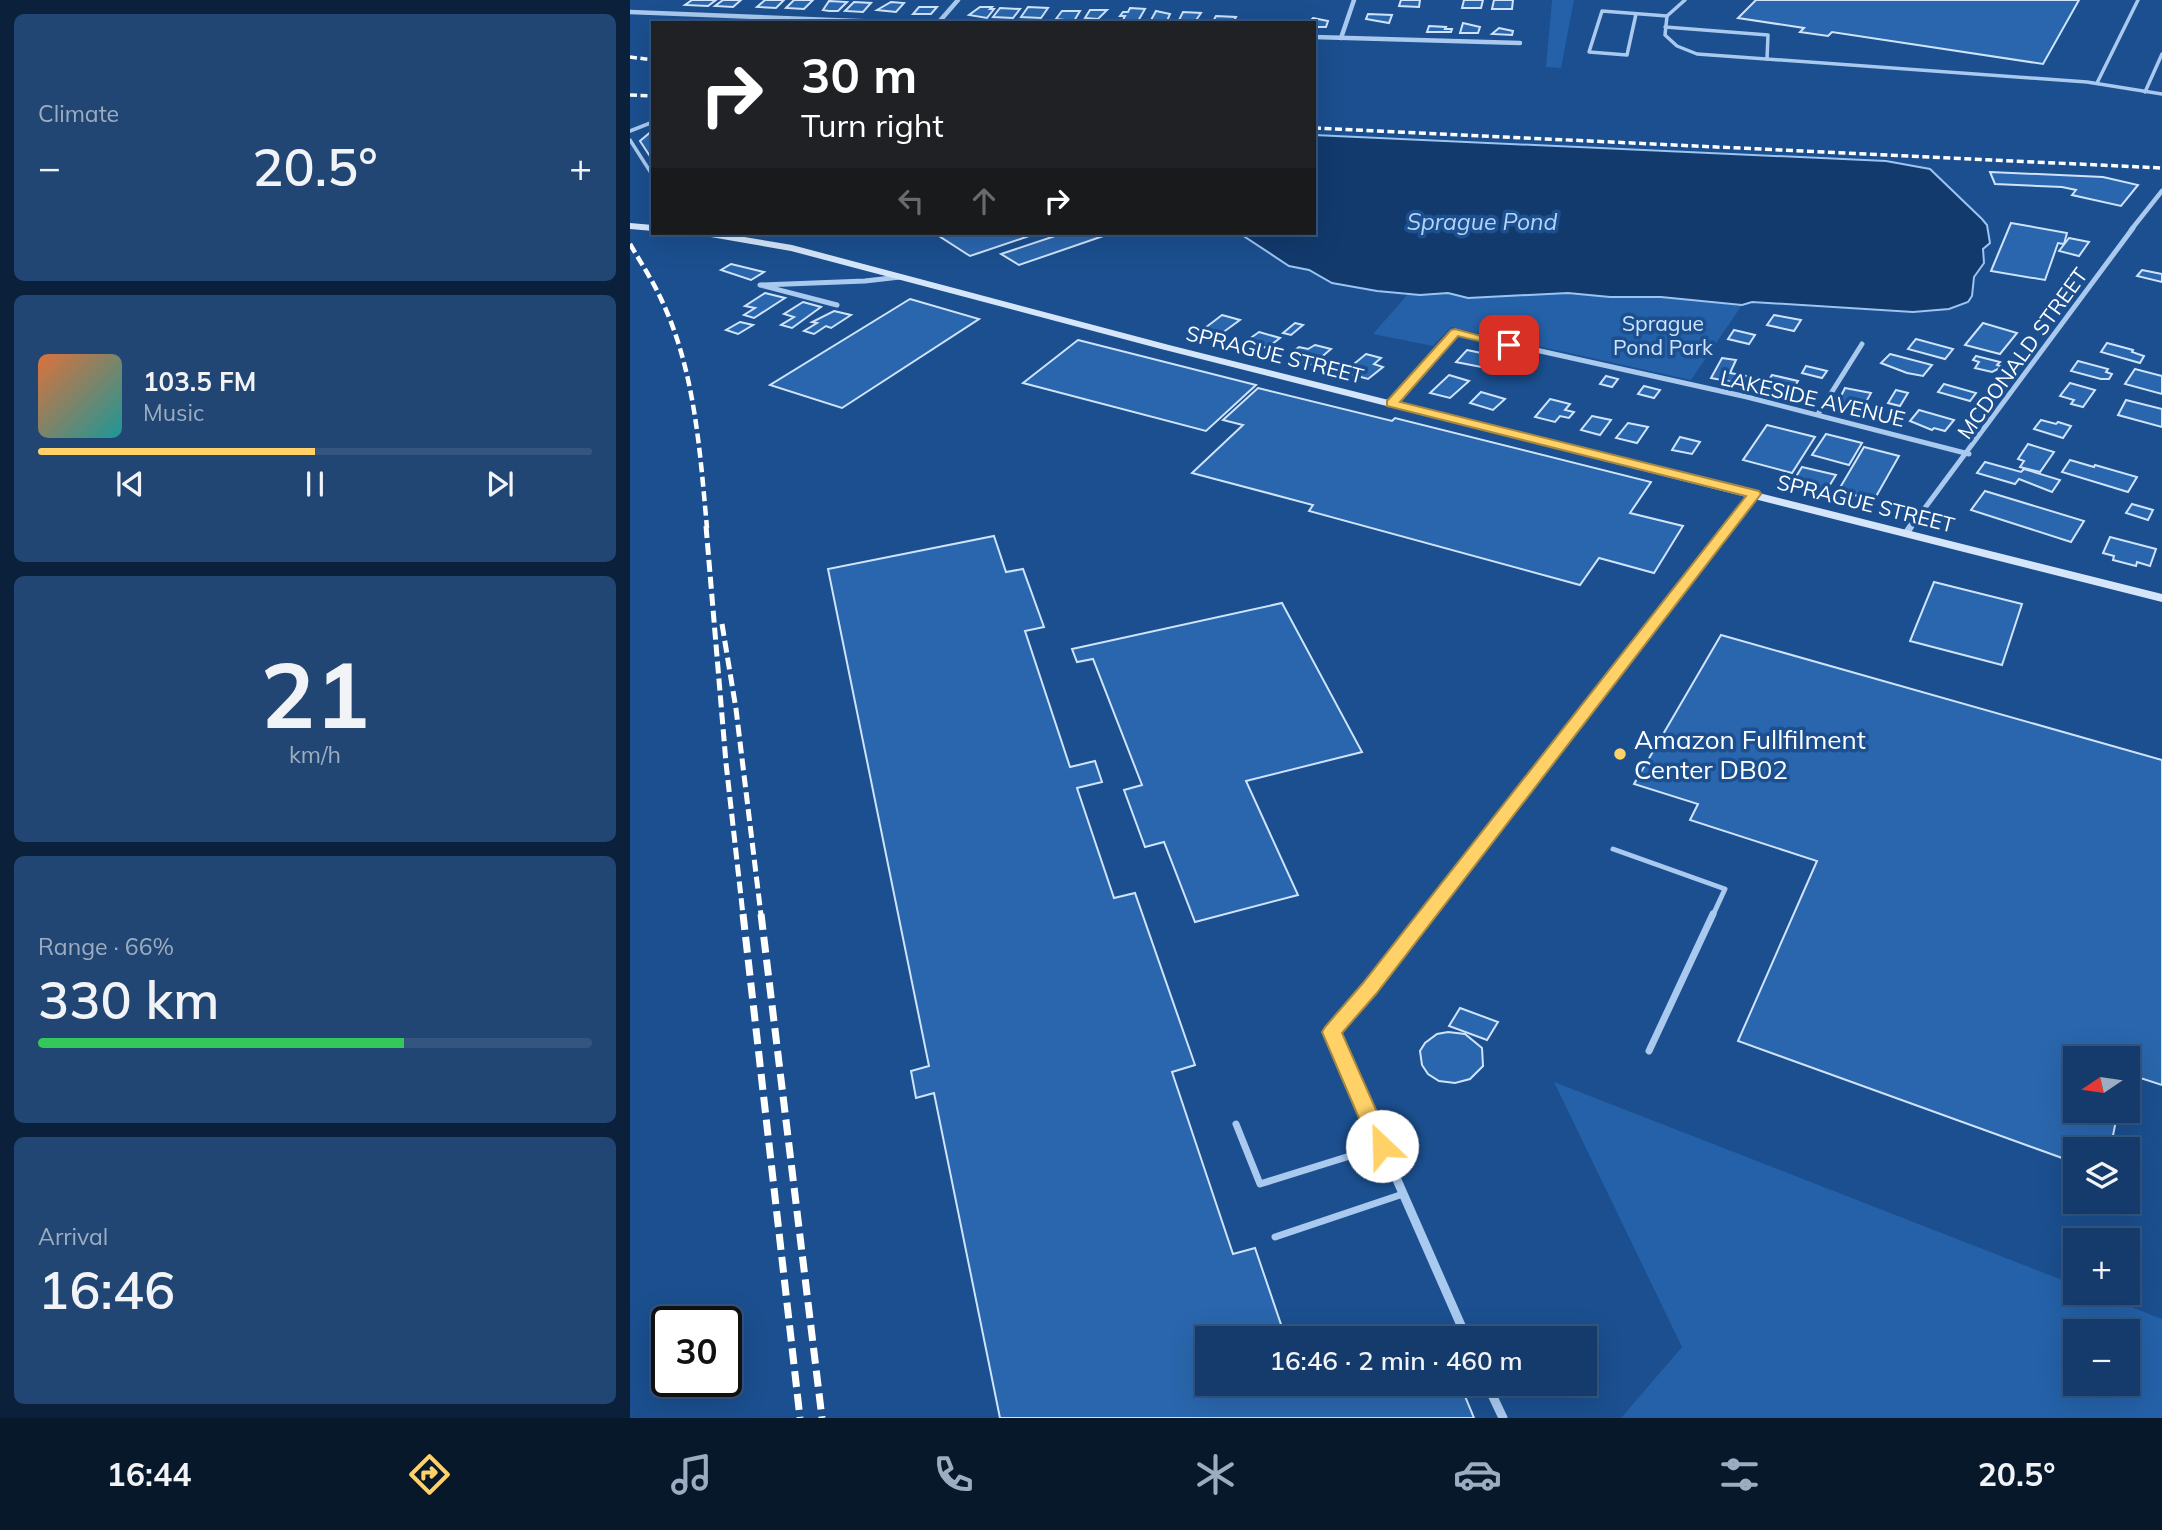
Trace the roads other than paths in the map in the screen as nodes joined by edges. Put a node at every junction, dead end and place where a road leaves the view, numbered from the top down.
1 (958, 0) edge
2 (1354, 0) edge
3 (1685, 0) edge
4 (2138, 0) edge
5 (630, 12) edge
6 (1636, 14) junction
7 (1667, 16) junction
8 (858, 21) edge
9 (940, 21) edge
10 (1665, 27) junction
11 (1316, 37) edge
12 (1341, 38) junction
13 (1520, 43) dead end
14 (2162, 54) edge
15 (1767, 60) junction
16 (2097, 83) junction
17 (2145, 92) junction
18 (2162, 94) edge
19 (651, 123) edge
20 (630, 131) edge
21 (630, 140) edge
22 (651, 173) edge
23 (2162, 191) edge
24 (630, 226) edge
25 (651, 228) edge
26 (718, 235) edge
27 (900, 277) junction
28 (837, 304) dead end
29 (1862, 344) dead end
30 (1391, 403) junction
31 (1818, 414) junction
32 (1969, 454) junction
33 (1754, 494) junction
34 (1907, 532) junction
35 (2162, 598) edge
36 (1613, 849) dead end
37 (1649, 1051) dead end
38 (1236, 1124) dead end
39 (1382, 1146) junction
40 (1403, 1194) junction
41 (1275, 1237) dead end
42 (1460, 1326) edge
43 (1493, 1396) edge
44 (1503, 1418) edge

1 - 9 street
2 - 12 street
3 - 7 lane
4 - 16 lane
5 - 8 street
6 - 6 lane
6 - 7 lane
7 - 10 lane
10 - 15 lane
10 - 15 lane
11 - 12 street
12 - 13 street
14 - 17 lane
15 - 16 lane
16 - 17 lane
17 - 18 lane
19 - 20 lane
21 - 22 lane
23 - 32 street, MCDONALD STREET
24 - 25 main road
26 - 27 main road, SPRAGUE STREET
27 - 28 street
27 - 30 main road, SPRAGUE STREET
29 - 31 street
30 - 31 street, LAKESIDE AVENUE
30 - 33 main road, SPRAGUE STREET
31 - 32 street, LAKESIDE AVENUE
32 - 34 street, MCDONALD STREET
33 - 34 main road, SPRAGUE STREET
33 - 39 street
34 - 35 main road, SPRAGUE STREET
36 - 37 lane
38 - 39 lane
39 - 40 street
40 - 41 lane
40 - 42 street
43 - 44 street

